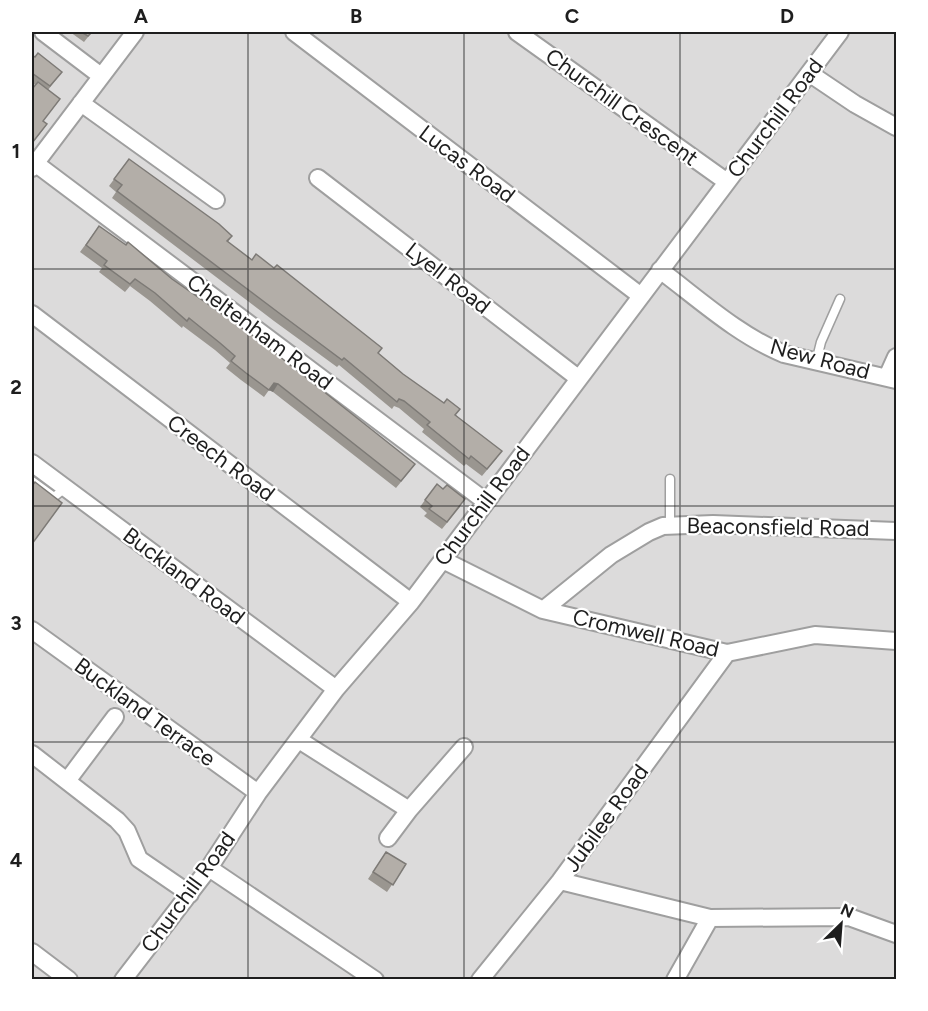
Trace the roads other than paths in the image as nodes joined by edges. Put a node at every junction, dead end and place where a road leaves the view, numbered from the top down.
1 (43, 32) edge
2 (135, 32) edge
3 (294, 32) edge
4 (517, 32) edge
5 (840, 32) edge
6 (809, 73) junction
7 (101, 76) junction
8 (81, 103) junction
9 (897, 127) edge
10 (33, 166) edge
11 (318, 178) dead end
12 (727, 182) junction
13 (216, 200) dead end
14 (660, 270) junction
15 (641, 296) junction
16 (840, 299) dead end
17 (32, 314) edge
18 (897, 357) edge
19 (816, 362) junction
20 (578, 378) junction
21 (892, 378) edge
22 (32, 463) edge
23 (670, 478) dead end
24 (32, 481) edge
25 (65, 488) junction
26 (485, 501) junction
27 (670, 525) junction
28 (897, 531) edge
29 (443, 560) junction
30 (411, 602) junction
31 (543, 610) junction
32 (32, 630) edge
33 (897, 641) edge
34 (727, 653) junction
35 (336, 689) junction
36 (115, 717) dead end
37 (299, 740) junction
38 (464, 747) dead end
39 (32, 754) edge
40 (67, 781) junction
41 (258, 793) junction
42 (409, 810) junction
43 (388, 838) dead end
44 (209, 868) junction
45 (560, 881) junction
46 (190, 894) junction
47 (710, 918) junction
48 (897, 934) edge
49 (32, 952) edge
50 (69, 980) edge
51 (123, 980) edge
52 (375, 980) edge
53 (480, 980) edge
54 (675, 980) edge

1 - 7 street
2 - 7 street
3 - 15 street, Lucas Road
4 - 12 street, Churchill Crescent
5 - 6 street, Churchill Road
6 - 9 street
6 - 12 street, Churchill Road
7 - 8 street
8 - 10 street
8 - 13 street
10 - 26 street, Cheltenham Road
11 - 20 street, Lyell Road
12 - 14 street, Churchill Road
14 - 15 street, Churchill Road
14 - 19 street, New Road
15 - 20 street, Churchill Road
16 - 19 lane
17 - 30 street, Creech Road
18 - 21 street
19 - 21 street, New Road
20 - 26 street, Churchill Road
22 - 25 street, Buckland Road
23 - 27 lane
24 - 25 lane
25 - 35 street, Buckland Road
26 - 29 street, Churchill Road
27 - 28 street, Beaconsfield Road
27 - 31 street, Beaconsfield Road
29 - 30 street, Churchill Road
29 - 31 street, Cromwell Road
30 - 35 street, Churchill Road
31 - 34 street, Cromwell Road
32 - 41 street, Buckland Terrace
33 - 34 street, Cromwell Road
34 - 45 street, Jubilee Road
35 - 37 street, Churchill Road
36 - 40 street
37 - 41 street, Churchill Road
37 - 42 street
38 - 42 street
39 - 40 street
40 - 46 street
41 - 44 street, Churchill Road
42 - 43 street
44 - 46 street, Churchill Road
44 - 52 street
45 - 47 street
45 - 53 street, Jubilee Road
46 - 51 street, Churchill Road
47 - 48 street
47 - 54 street
49 - 50 street

